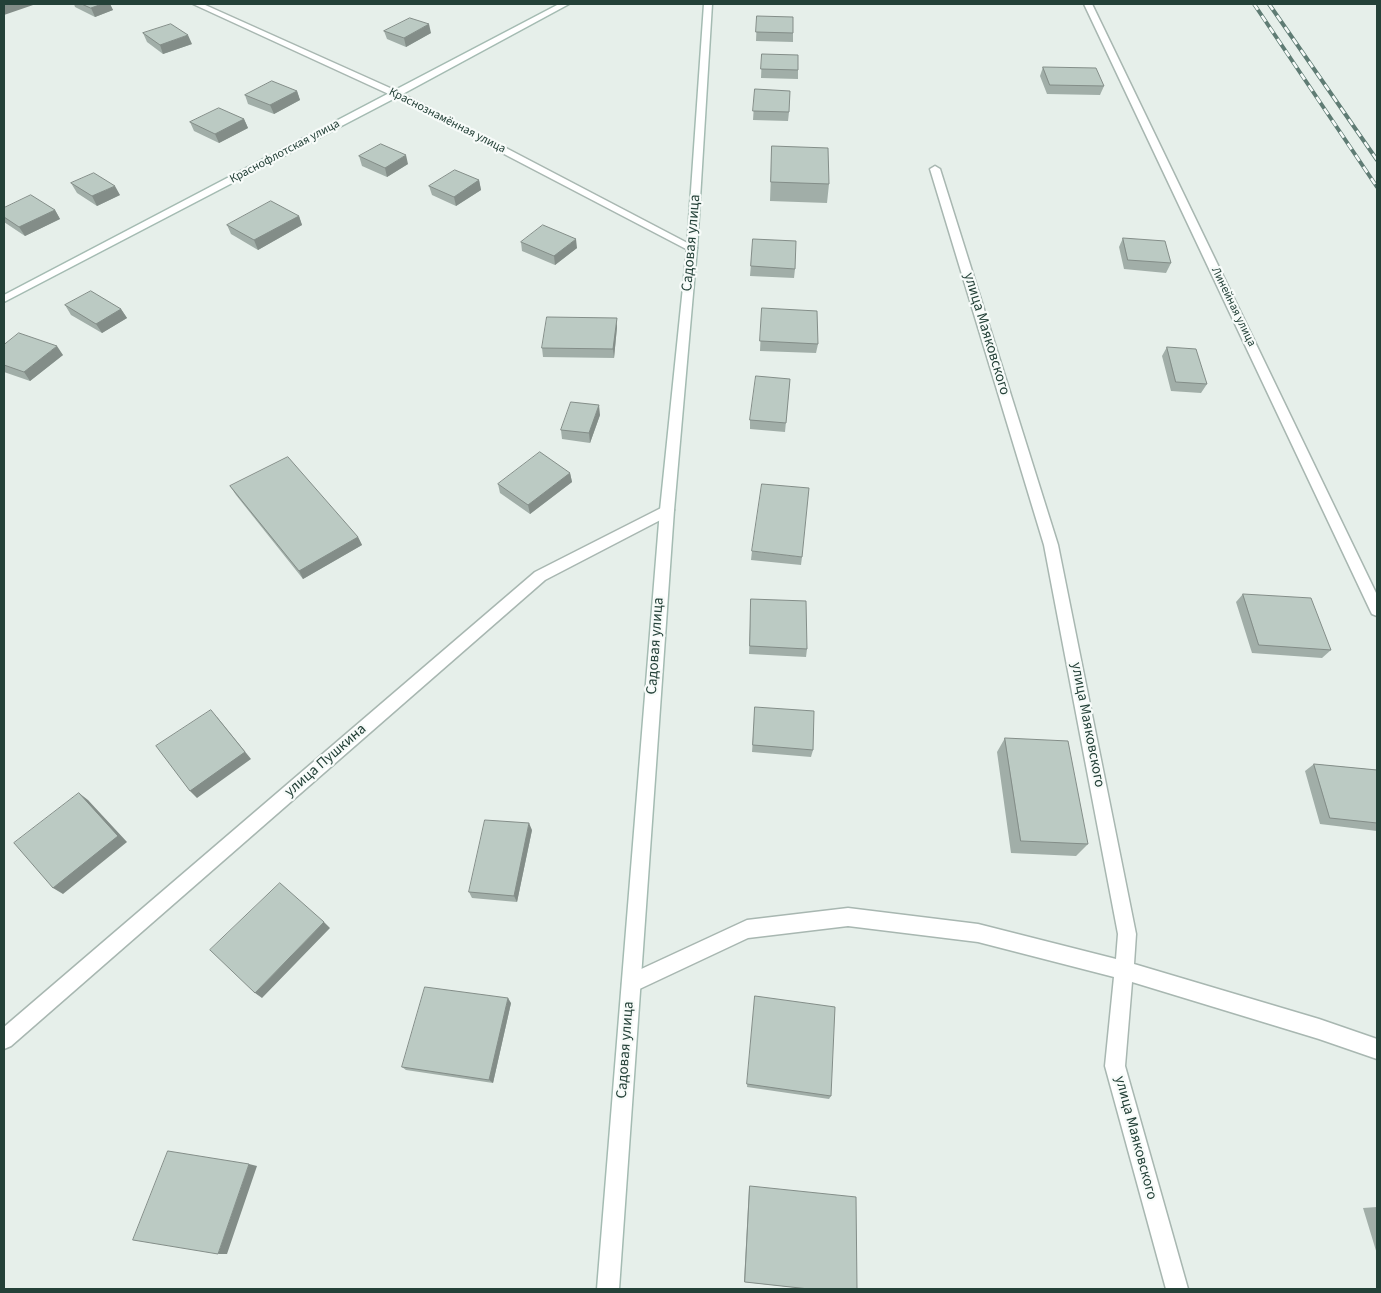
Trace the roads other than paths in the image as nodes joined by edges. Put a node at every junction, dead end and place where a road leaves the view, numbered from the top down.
1 (197, 4) edge
2 (565, 4) edge
3 (708, 4) edge
4 (1088, 4) edge
5 (396, 94) junction
6 (935, 170) dead end
7 (692, 248) junction
8 (4, 299) edge
9 (667, 510) junction
10 (1377, 610) edge
11 (1124, 970) junction
12 (631, 984) junction
13 (4, 1039) edge
14 (1377, 1049) edge
15 (608, 1289) edge
16 (1177, 1289) edge

1 - 5 street, Краснознамённая улица
2 - 5 street, Краснофлотская улица
3 - 7 street, Садовая улица
4 - 10 street, Линейная улица
5 - 7 street, Краснознамённая улица
5 - 8 street, Краснофлотская улица
6 - 11 street, улица Маяковского
7 - 9 street, Садовая улица
9 - 12 street, Садовая улица
9 - 13 street, улица Пушкина
11 - 12 street
11 - 14 street
11 - 16 street, улица Маяковского
12 - 15 street, Садовая улица

